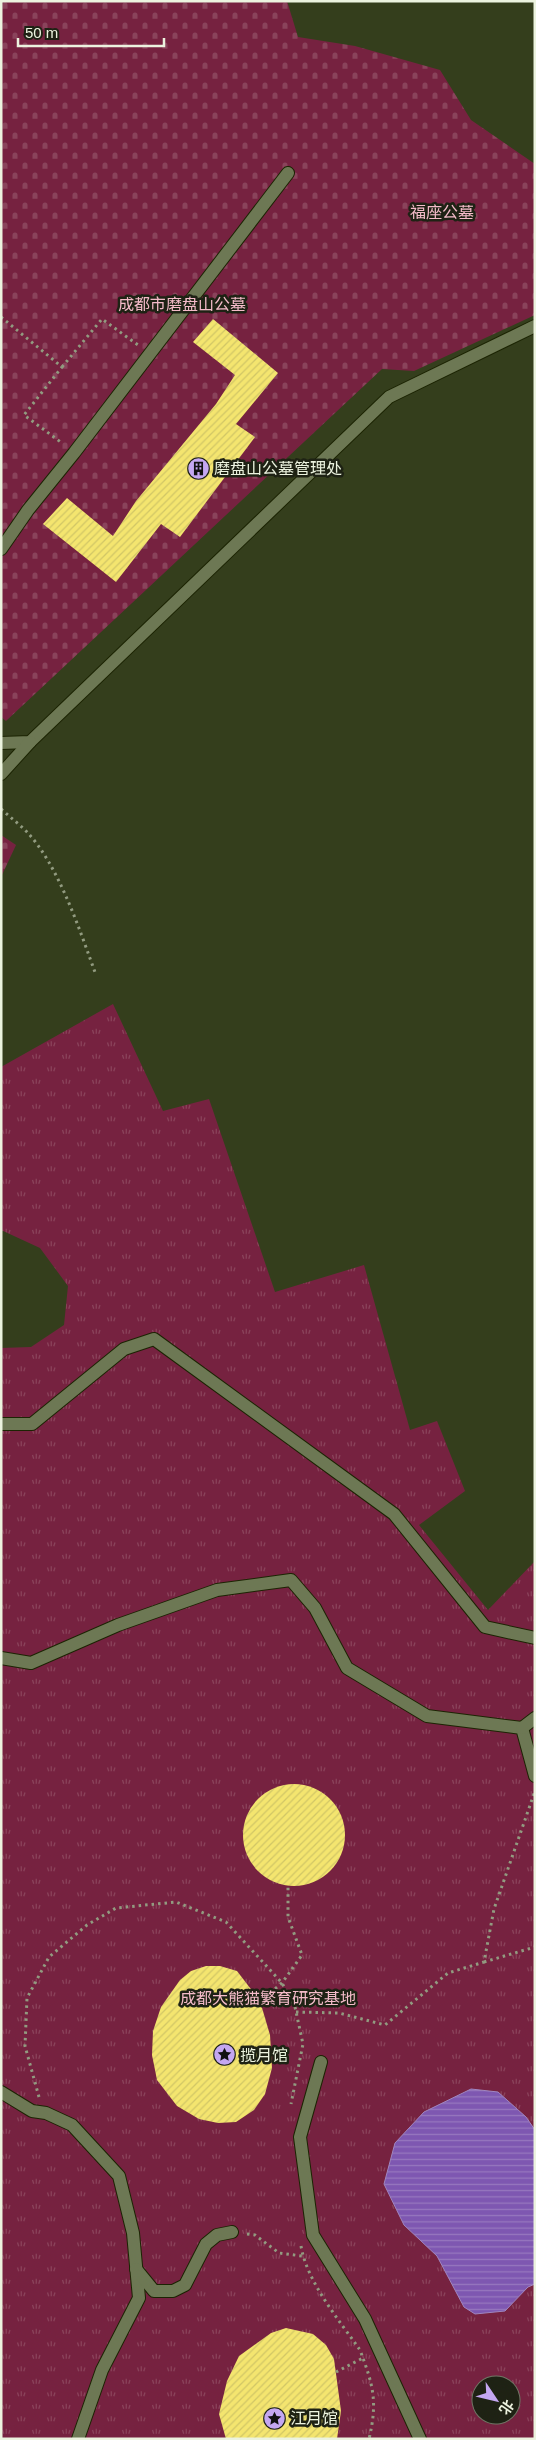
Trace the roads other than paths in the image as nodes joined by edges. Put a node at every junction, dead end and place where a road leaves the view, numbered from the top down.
1 (288, 173) dead end
2 (535, 326) edge
3 (1, 549) edge
4 (30, 742) junction
5 (1, 743) edge
6 (1, 774) edge
7 (1, 1424) edge
8 (535, 1638) edge
9 (1, 1658) edge
10 (535, 1718) edge
11 (522, 1728) junction
12 (535, 1776) edge
13 (321, 2062) dead end
14 (1, 2092) edge
15 (232, 2232) road end
16 (136, 2269) junction
17 (78, 2439) edge
18 (420, 2439) edge

1 - 3 street
2 - 4 street
4 - 5 street
4 - 6 street
7 - 8 street
9 - 11 street
10 - 11 street
11 - 12 street
13 - 18 street
14 - 16 street
15 - 16 street
16 - 17 street

